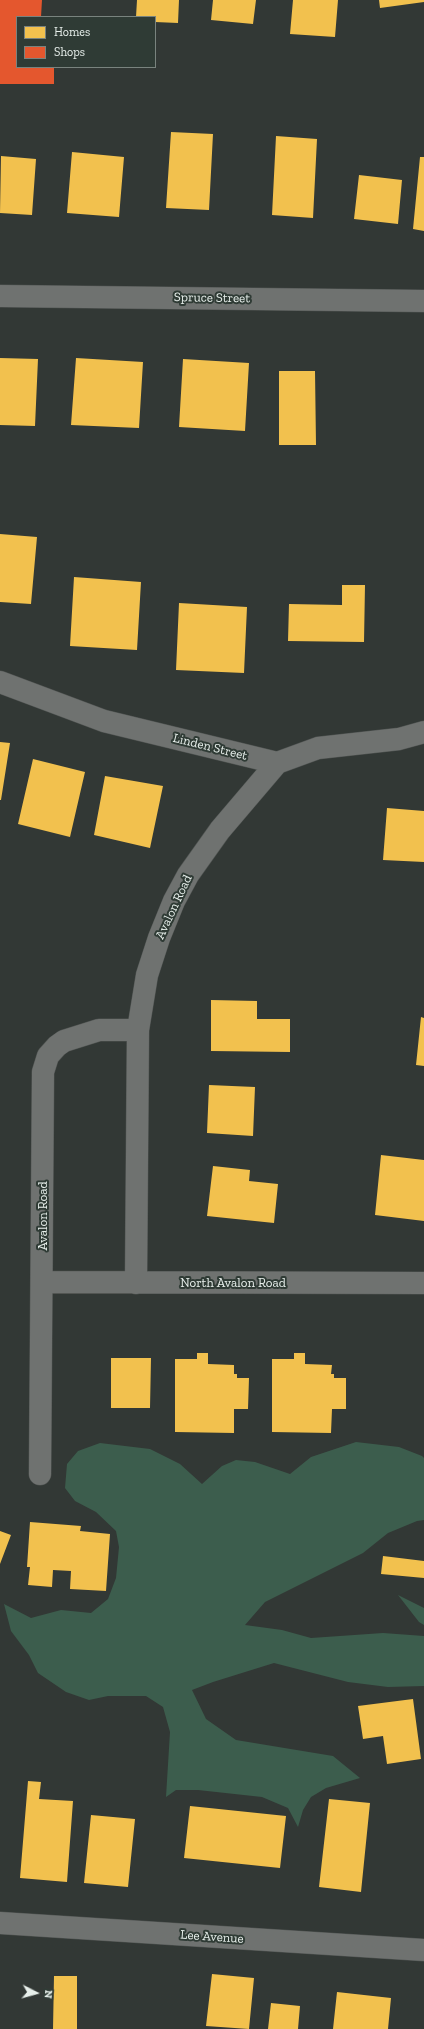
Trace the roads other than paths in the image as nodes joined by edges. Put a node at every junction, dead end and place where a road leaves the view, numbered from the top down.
1 (0, 296) edge
2 (424, 301) edge
3 (0, 682) edge
4 (424, 732) edge
5 (277, 764) junction
6 (138, 1030) junction
7 (42, 1282) junction
8 (136, 1283) junction
9 (424, 1283) edge
10 (40, 1474) dead end
11 (0, 1923) edge
12 (424, 1950) edge

1 - 2 street, Spruce Street
3 - 5 street, Linden Street
4 - 5 street
5 - 6 street, Avalon Road
6 - 7 street, Avalon Road
6 - 8 street, Avalon Road
7 - 8 street, North Avalon Road
7 - 10 street, Avalon Road
8 - 9 street, North Avalon Road
11 - 12 street, Lee Avenue

